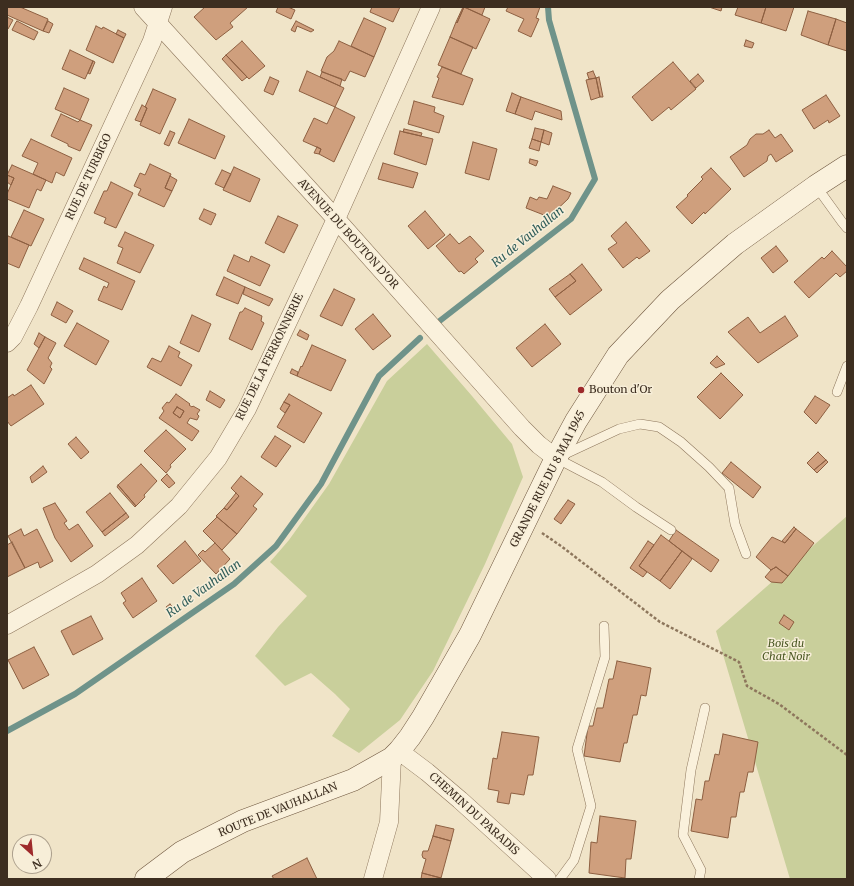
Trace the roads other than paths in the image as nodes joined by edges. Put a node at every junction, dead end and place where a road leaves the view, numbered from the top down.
1 (143, 7) edge
2 (431, 7) edge
3 (160, 15) edge
4 (847, 166) edge
5 (816, 186) junction
6 (336, 219) junction
7 (847, 228) edge
8 (7, 343) edge
9 (847, 366) edge
10 (837, 392) dead end
11 (556, 458) junction
12 (671, 530) dead end
13 (746, 554) dead end
14 (7, 624) edge
15 (604, 626) dead end
16 (705, 708) dead end
17 (395, 755) junction
18 (146, 879) edge
19 (373, 879) edge
20 (547, 879) edge
21 (560, 879) edge
22 (699, 879) edge

1 - 3 street, AVENUE DU BOUTON D'OR
2 - 6 street, RUE DE LA FERRONNERIE
3 - 6 street, AVENUE DU BOUTON D'OR
3 - 8 street, RUE DE TURBIGO
4 - 5 main road, GRANDE RUE DU 8 MAI 1945
5 - 7 lane
5 - 11 main road, GRANDE RUE DU 8 MAI 1945
6 - 11 street, AVENUE DU BOUTON D'OR
6 - 14 street, RUE DE LA FERRONNERIE
9 - 10 lane
11 - 12 lane
11 - 13 lane
11 - 17 main road, GRANDE RUE DU 8 MAI 1945
15 - 21 lane
16 - 22 lane
17 - 18 main road, ROUTE DE VAUHALLAN
17 - 19 street
17 - 20 street, CHEMIN DU PARADIS

